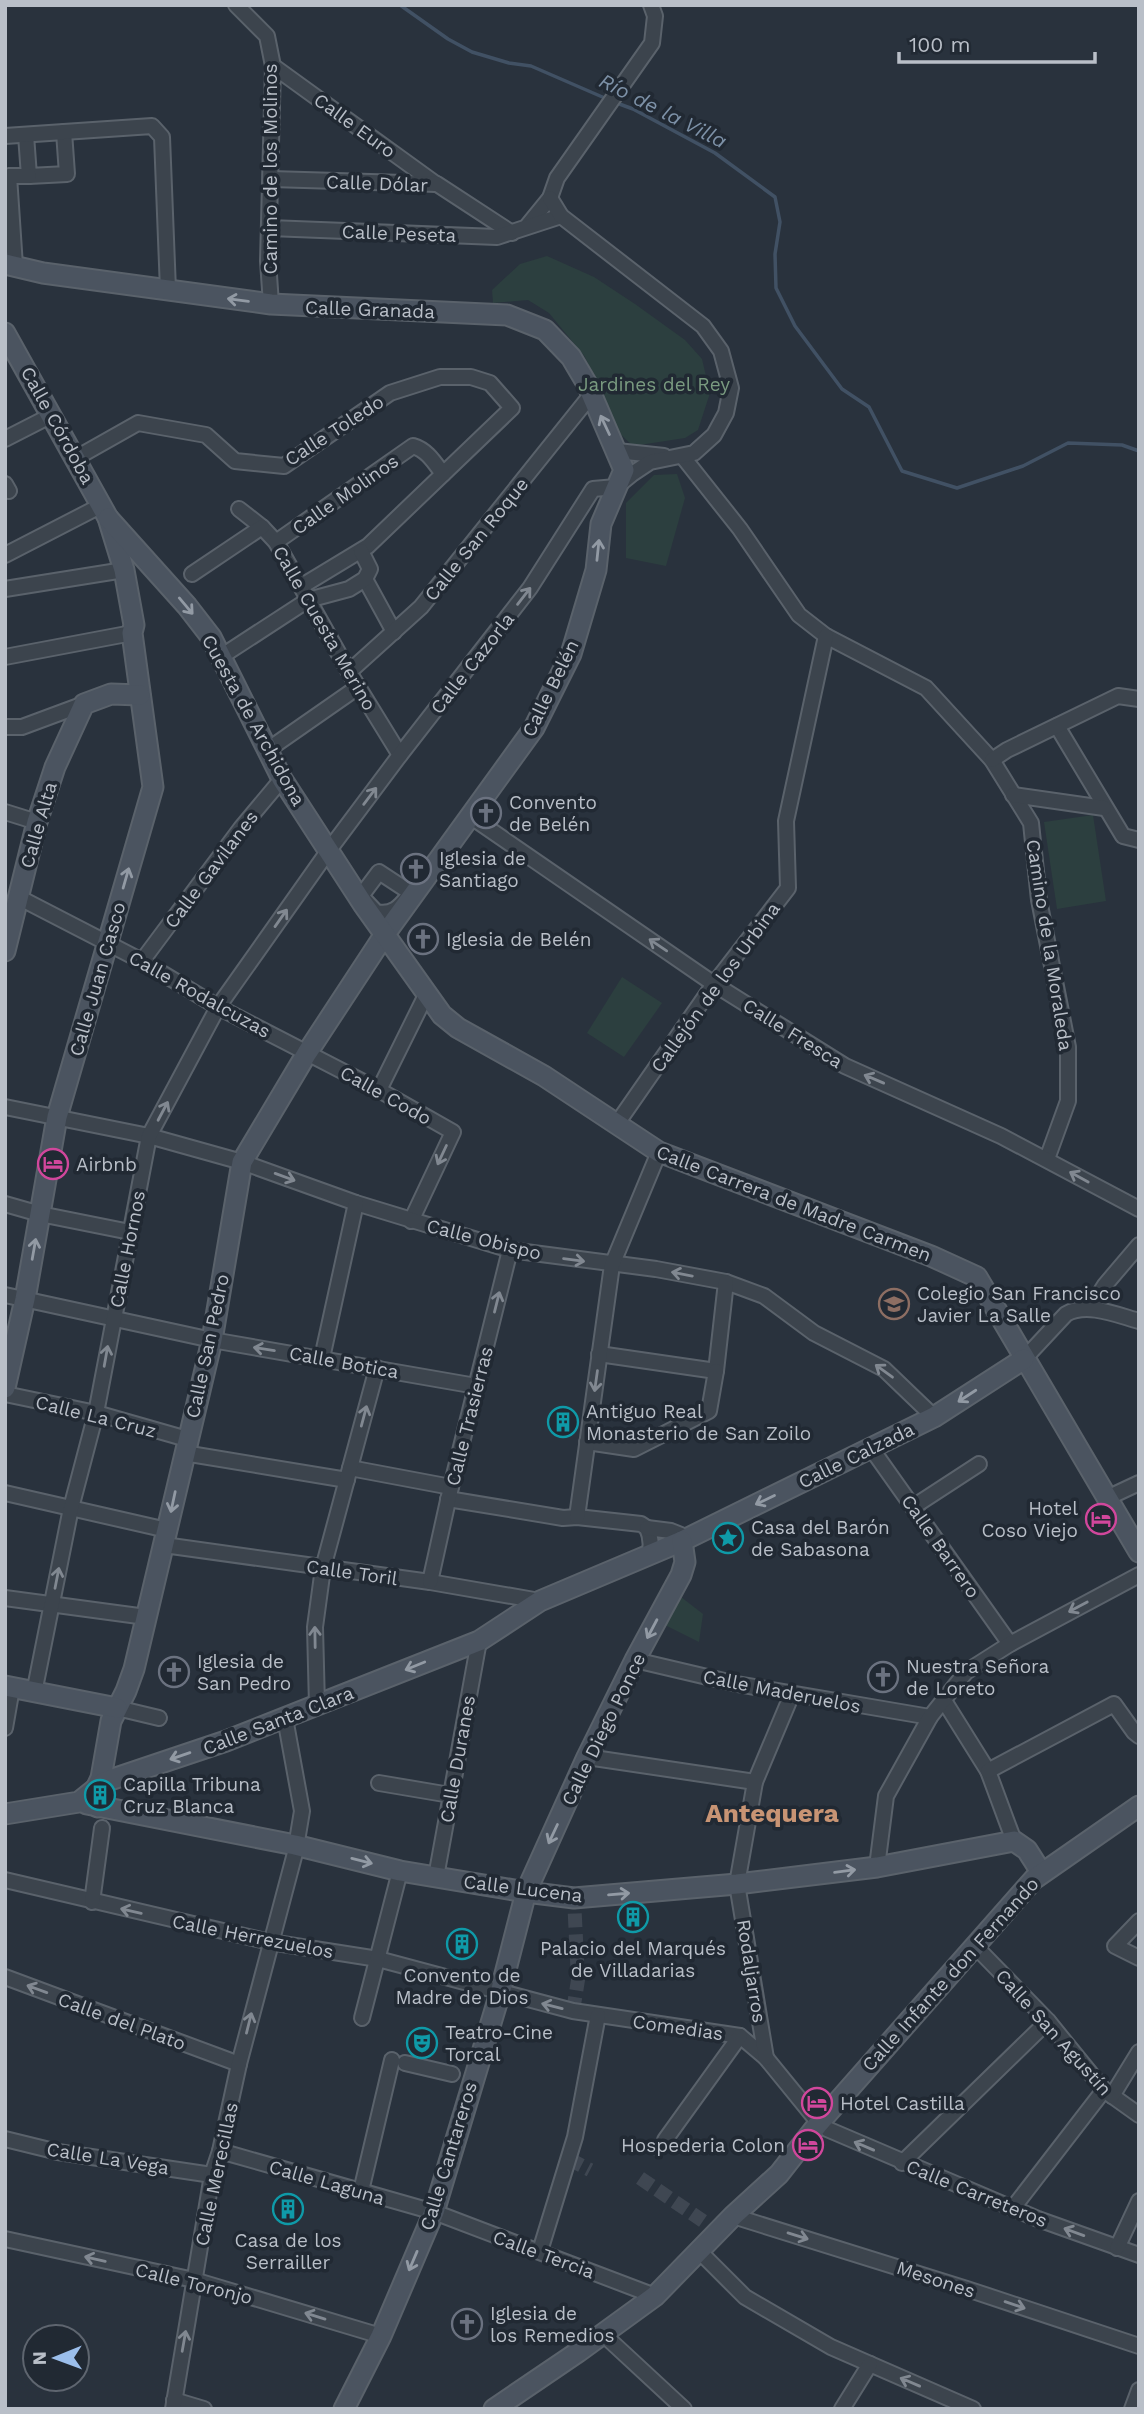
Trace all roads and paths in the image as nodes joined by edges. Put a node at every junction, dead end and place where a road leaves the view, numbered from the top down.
1 (236, 5) edge
2 (650, 5) edge
3 (273, 66) junction
4 (64, 132) junction
5 (26, 135) junction
6 (5, 136) edge
7 (29, 176) junction
8 (271, 179) junction
9 (437, 184) junction
10 (550, 198) junction
11 (486, 215) junction
12 (561, 216) junction
13 (527, 226) junction
14 (270, 228) junction
15 (512, 233) junction
16 (475, 236) junction
17 (8, 266) edge
18 (167, 290) junction
19 (271, 304) junction
20 (7, 338) edge
21 (592, 395) junction
22 (52, 415) junction
23 (5, 439) edge
24 (617, 452) junction
25 (683, 457) junction
26 (76, 458) junction
27 (443, 474) junction
28 (616, 487) junction
29 (239, 509) dead end
30 (105, 512) junction
31 (262, 527) junction
32 (276, 542) junction
33 (361, 551) junction
34 (5, 555) edge
35 (153, 568) junction
36 (124, 570) junction
37 (192, 574) dead end
38 (365, 579) junction
39 (302, 586) junction
40 (5, 589) edge
41 (308, 600) junction
42 (394, 632) junction
43 (132, 633) junction
44 (826, 636) junction
45 (222, 656) junction
46 (5, 657) edge
47 (349, 672) junction
48 (358, 687) junction
49 (140, 695) junction
50 (1139, 699) edge
51 (84, 704) junction
52 (1057, 726) junction
53 (5, 727) edge
54 (268, 749) junction
55 (400, 755) junction
56 (992, 760) junction
57 (282, 779) junction
58 (1013, 795) junction
59 (1104, 808) junction
60 (5, 812) edge
61 (470, 816) junction
62 (37, 822) junction
63 (1138, 840) edge
64 (329, 850) junction
65 (18, 897) junction
66 (385, 934) junction
67 (107, 943) junction
68 (5, 951) edge
69 (142, 961) junction
70 (714, 984) junction
71 (426, 995) junction
72 (218, 1007) junction
73 (307, 1053) junction
74 (379, 1090) junction
75 (5, 1107) edge
76 (57, 1117) junction
77 (616, 1125) junction
78 (149, 1136) junction
79 (659, 1152) junction
80 (1047, 1159) junction
81 (242, 1162) junction
82 (356, 1203) junction
83 (5, 1204) edge
84 (1139, 1209) edge
85 (40, 1214) junction
86 (411, 1221) junction
87 (130, 1232) junction
88 (1139, 1245) edge
89 (510, 1250) junction
90 (612, 1265) junction
91 (726, 1282) junction
92 (5, 1295) edge
93 (25, 1299) junction
94 (1090, 1309) junction
95 (113, 1320) junction
96 (1139, 1321) edge
97 (212, 1340) junction
98 (600, 1354) junction
99 (322, 1359) junction
100 (1024, 1359) junction
101 (377, 1368) junction
102 (716, 1371) junction
103 (476, 1386) junction
104 (5, 1388) edge
105 (5, 1394) edge
106 (96, 1413) junction
107 (934, 1417) junction
108 (587, 1443) junction
109 (186, 1446) junction
110 (872, 1448) junction
111 (979, 1464) dead end
112 (348, 1474) junction
113 (1139, 1483) edge
114 (5, 1493) edge
115 (450, 1493) junction
116 (1107, 1498) junction
117 (913, 1507) junction
118 (71, 1508) junction
119 (577, 1517) junction
120 (647, 1528) junction
121 (708, 1528) junction
122 (166, 1537) junction
123 (682, 1541) junction
124 (1139, 1552) edge
125 (649, 1555) junction
126 (323, 1568) junction
127 (683, 1569) junction
128 (1139, 1575) edge
129 (430, 1582) junction
130 (5, 1598) edge
131 (540, 1601) junction
132 (52, 1606) junction
133 (146, 1617) junction
134 (479, 1641) junction
135 (1010, 1644) junction
136 (635, 1660) junction
137 (9, 1687) edge
138 (34, 1693) junction
139 (792, 1694) junction
140 (943, 1699) junction
141 (317, 1706) junction
142 (117, 1708) junction
143 (930, 1717) junction
144 (159, 1718) dead end
145 (285, 1718) junction
146 (5, 1728) edge
147 (1139, 1736) edge
148 (587, 1757) junction
149 (988, 1771) junction
150 (755, 1782) junction
151 (379, 1783) dead end
152 (450, 1795) junction
153 (91, 1799) junction
154 (1135, 1813) edge
155 (5, 1814) edge
156 (102, 1828) dead end
157 (1014, 1841) junction
158 (295, 1845) junction
159 (877, 1867) junction
160 (400, 1871) junction
161 (1041, 1872) junction
162 (436, 1877) junction
163 (5, 1880) edge
164 (737, 1884) junction
165 (526, 1892) junction
166 (92, 1902) junction
167 (1139, 1921) edge
168 (270, 1942) junction
169 (974, 1944) junction
170 (1139, 1958) edge
171 (378, 1959) junction
172 (5, 1977) edge
173 (500, 1993) junction
174 (598, 2015) junction
175 (362, 2018) dead end
176 (1048, 2021) junction
177 (740, 2036) junction
178 (1139, 2052) edge
179 (766, 2058) junction
180 (239, 2064) junction
181 (452, 2074) dead end
182 (1108, 2093) junction
183 (1139, 2115) edge
184 (819, 2123) junction
185 (5, 2138) edge
186 (665, 2140) tunnel mouth
187 (220, 2151) junction
188 (902, 2163) junction
189 (212, 2175) junction
190 (361, 2191) junction
191 (1139, 2201) edge
192 (1013, 2208) junction
193 (434, 2212) junction
194 (733, 2216) junction
195 (5, 2239) edge
196 (1117, 2248) junction
197 (540, 2251) junction
198 (699, 2251) junction
199 (1139, 2255) edge
200 (194, 2280) junction
201 (655, 2296) junction
202 (603, 2334) junction
203 (381, 2336) junction
204 (1139, 2346) edge
205 (870, 2364) junction
206 (1139, 2390) edge
207 (174, 2404) edge
208 (204, 2409) edge
209 (344, 2409) edge
210 (494, 2409) edge
211 (684, 2409) edge
212 (842, 2409) edge
213 (973, 2409) edge
214 (1132, 2409) edge

1 - 3 street, Camino de los Molinos
2 - 10 street
3 - 8 street, Camino de los Molinos
3 - 9 street, Calle Euro
4 - 5 street
4 - 7 street
4 - 18 street
5 - 6 street
5 - 7 street
7 - 17 street
8 - 9 street, Calle Dólar
8 - 14 street, Camino de los Molinos
9 - 11 street, Calle Dólar
10 - 12 street
10 - 13 street, Calle Peseta
11 - 15 street, Calle Dólar
11 - 16 street
12 - 13 street, Calle Peseta
12 - 25 street
13 - 15 street, Calle Peseta
14 - 16 street, Calle Peseta
14 - 19 street, Camino de los Molinos
15 - 16 street, Calle Peseta
17 - 18 street, Calle Granada
19 -> 18 street, Calle Granada
19 - 21 street, Calle Granada
20 - 22 street, Calle Córdoba
24 -> 21 street, Calle Granada
21 - 42 street, Calle San Roque
22 - 23 street
22 - 26 street, Calle Córdoba
24 - 25 street
24 - 28 street, Calle Granada
25 - 28 street
25 - 44 street, Camino de la Moraleda
26 - 27 street, Calle Toledo
26 - 30 street, Calle Córdoba
27 - 32 street, Calle Molinos
27 - 33 street
55 -> 28 street, Calle Cazorla
61 -> 28 street, Calle Belén
29 - 31 street, Calle Cuesta Merino
30 - 34 street
30 - 35 street, Cuesta de Archidona
30 - 36 street, Calle Juan Casco
31 - 32 street, Calle Cuesta Merino
31 - 37 street, Calle Molinos
32 - 39 street, Calle Cuesta Merino
33 - 38 street
33 - 39 street
35 - 36 street
35 -> 45 street, Cuesta de Archidona
36 - 40 street
36 - 43 street, Calle Juan Casco
38 - 41 street
38 - 42 street
39 - 41 street, Calle Cuesta Merino
41 - 45 street
41 - 47 street, Calle Cuesta Merino
42 - 47 street, Calle San Roque
43 - 46 street
43 - 49 street, Calle Juan Casco
44 - 56 street, Camino de la Moraleda
44 - 70 street, Callejón de los Urbina
45 - 54 street, Cuesta de Archidona
47 - 48 street, Calle Cuesta Merino
48 - 54 street
48 - 55 street, Calle Cuesta Merino
49 - 51 street
67 -> 49 street, Calle Juan Casco
50 - 52 street
51 - 53 street
51 - 62 street, Calle Alta
52 - 56 street
52 - 59 street
54 - 57 street, Cuesta de Archidona
64 -> 55 street, Calle Cazorla
56 - 58 street, Camino de la Moraleda
57 - 64 street, Cuesta de Archidona
57 - 69 street, Calle Gavilanes
58 - 59 street
58 - 80 street, Camino de la Moraleda
59 - 63 street
60 - 62 street
61 - 66 street, Calle Belén
70 -> 61 street, Calle Fresca
62 - 65 street, Calle Alta
64 - 66 street, Cuesta de Archidona
72 -> 64 street, Calle Hornos
65 - 67 street, Calle Rodalcuzas
65 - 68 street, Calle Alta
66 - 71 street, Calle Carrera de Madre Carmen
66 - 73 street, Calle San Pedro
67 - 69 street, Calle Rodalcuzas
67 - 76 street, Calle Juan Casco
69 - 72 street, Calle Rodalcuzas
70 - 77 street, Callejón de los Urbina
80 -> 70 street, Calle Fresca
71 - 74 street
71 - 77 street, Calle Carrera de Madre Carmen
72 - 73 street, Calle Rodalcuzas
78 -> 72 street, Calle Hornos
73 - 74 street, Calle Codo
73 - 81 street, Calle San Pedro
74 -> 86 street, Calle Codo
75 - 76 street, Calle Obispo
76 - 78 street, Calle Obispo
76 - 85 street, Calle Juan Casco
77 - 79 street, Calle Carrera de Madre Carmen
78 - 81 street, Calle Obispo
78 - 87 street, Calle Hornos
79 - 90 street
79 - 100 street, Calle Carrera de Madre Carmen
84 -> 80 street, Calle Fresca
81 -> 82 street, Calle Obispo
81 - 97 street, Calle San Pedro
82 - 86 street, Calle Obispo
82 - 99 street
83 - 85 street
85 - 87 street
93 -> 85 street, Calle Juan Casco
86 - 89 street, Calle Obispo
87 - 95 street, Calle Hornos
88 - 94 street
89 -> 90 street, Calle Obispo
103 -> 89 street, Calle Trasierras
91 -> 90 street, Calle Obispo
90 - 98 street
91 - 102 street
107 -> 91 street, Calle Obispo
92 - 93 street, Calle Botica
93 - 95 street, Calle Botica
93 - 104 street, Calle Juan Casco
94 - 96 street
94 - 100 street
95 - 97 street, Calle Botica
106 -> 95 street, Calle Hornos
99 -> 97 street, Calle Botica
97 - 109 street, Calle San Pedro
98 - 102 street
98 -> 108 street
99 - 101 street, Calle Botica
100 -> 107 street, Calle Calzada
100 - 116 street, Calle Carrera de Madre Carmen
101 - 103 street, Calle Botica
112 -> 101 street
102 - 108 street
103 - 115 street, Calle Trasierras
105 - 106 street, Calle La Cruz
106 - 109 street, Calle La Cruz
106 - 118 street, Calle Hornos
107 - 110 street, Calle Calzada
108 - 119 street
109 - 112 street, Calle La Cruz
109 -> 122 street, Calle San Pedro
110 - 117 street, Calle Barrero
110 -> 121 street, Calle Calzada
111 - 117 street
112 - 115 street, Calle La Cruz
112 - 126 street
113 - 116 street
114 - 118 street, Calle Toril
115 - 119 street, Calle La Cruz
115 - 129 street, Calle Trasierras
116 - 124 street, Calle Carrera de Madre Carmen
117 - 135 street, Calle Barrero
118 - 122 street, Calle Toril
132 -> 118 street, Calle Hornos
119 - 120 street, Calle La Cruz
120 - 123 street, Calle La Cruz
120 - 125 street
121 - 123 street, Calle Calzada
121 - 127 street, Calle Diego Ponce
122 - 126 street, Calle Toril
122 - 133 street, Calle San Pedro
123 - 125 street, Calle Calzada
123 - 127 street, Calle Diego Ponce
125 - 131 street, Calle Calzada
126 - 129 street, Calle Toril
141 -> 126 street
127 -> 136 street, Calle Diego Ponce
128 -> 135 street
129 - 131 street, Calle Toril
130 - 132 street
131 - 134 street, Calle Santa Clara
132 - 133 street
132 - 138 street, Calle Hornos
133 - 142 street, Calle San Pedro
134 -> 141 street, Calle Santa Clara
134 - 152 street, Calle Duranes
135 - 140 street
136 - 139 street, Calle Maderuelos
136 - 148 street, Calle Diego Ponce
137 - 138 street
137 - 146 street
138 - 142 street
139 - 143 street, Calle Maderuelos
139 - 150 street, Rodaljarros
140 - 143 street
140 - 149 street
141 - 145 street, Calle Santa Clara
142 - 144 street
142 - 153 street, Calle San Pedro
143 - 159 street
145 -> 153 street, Calle Santa Clara
145 - 158 street, Calle Merecillas
147 - 149 street
148 - 150 street
148 -> 165 street, Calle Diego Ponce
149 - 157 street
150 - 164 street, Rodaljarros
151 - 152 street
152 - 162 street, Calle Duranes
153 - 155 street
153 - 158 street, Calle Lucena
154 - 161 street, Calle Infante don Fernando
156 - 166 street
157 - 159 street, Calle Lucena
157 - 161 street
158 -> 160 street, Calle Lucena
158 - 168 street, Calle Merecillas
164 -> 159 street, Calle Lucena
160 - 162 street, Calle Lucena
160 - 171 street
161 - 169 street, Calle Infante don Fernando
162 - 165 street, Calle Lucena
163 - 166 street, Calle Herrezuelos
165 -> 164 street, Calle Lucena
164 - 179 street, Rodaljarros
165 - 173 street, Calle Cantareros
168 -> 166 street, Calle Herrezuelos
167 - 170 street
168 - 171 street, Calle Herrezuelos
180 -> 168 street, Calle Merecillas
169 - 176 street, Calle San Agustín
169 - 184 street, Calle Infante don Fernando
171 - 173 street, Calle Herrezuelos
171 - 175 street
180 -> 172 street, Calle del Plato
174 -> 173 street, Comedias
173 - 193 street, Calle Cantareros
174 - 177 street, Comedias
174 - 197 street
176 - 182 street, Calle San Agustín
176 - 188 street
177 - 179 street, Comedias
177 - 186 street
178 - 182 street
179 - 184 street, Comedias
180 - 187 street, Calle Merecillas
181 - 190 street
182 - 183 street, Calle San Agustín
182 - 192 street
188 -> 184 street, Calle Carreteros
184 - 194 street, Calle Infante don Fernando
185 - 189 street, Calle La Vega
187 - 189 street, Calle Merecillas
187 - 190 street, Calle Laguna
188 - 192 street, Calle Carreteros
189 - 200 street, Calle Merecillas
190 - 193 street, Calle Laguna
191 - 196 street
196 -> 192 street, Calle Carreteros
193 - 197 street, Calle Tercia
193 -> 203 street, Calle Cantareros
194 - 198 street, Calle Infante don Fernando
194 -> 204 street, Mesones
200 -> 195 street, Calle Toronjo
196 - 199 street, Calle Carreteros
197 - 201 street, Calle Tercia
198 - 201 street, Calle Infante don Fernando
198 - 205 street
203 -> 200 street, Calle Toronjo
207 -> 200 street, Calle Merecillas
201 - 202 street, Calle Infante don Fernando
202 - 210 street, Calle Infante don Fernando
202 - 211 street
203 - 209 street, Calle Cantareros
205 - 212 street
213 -> 205 street
206 - 214 street
207 - 208 street

